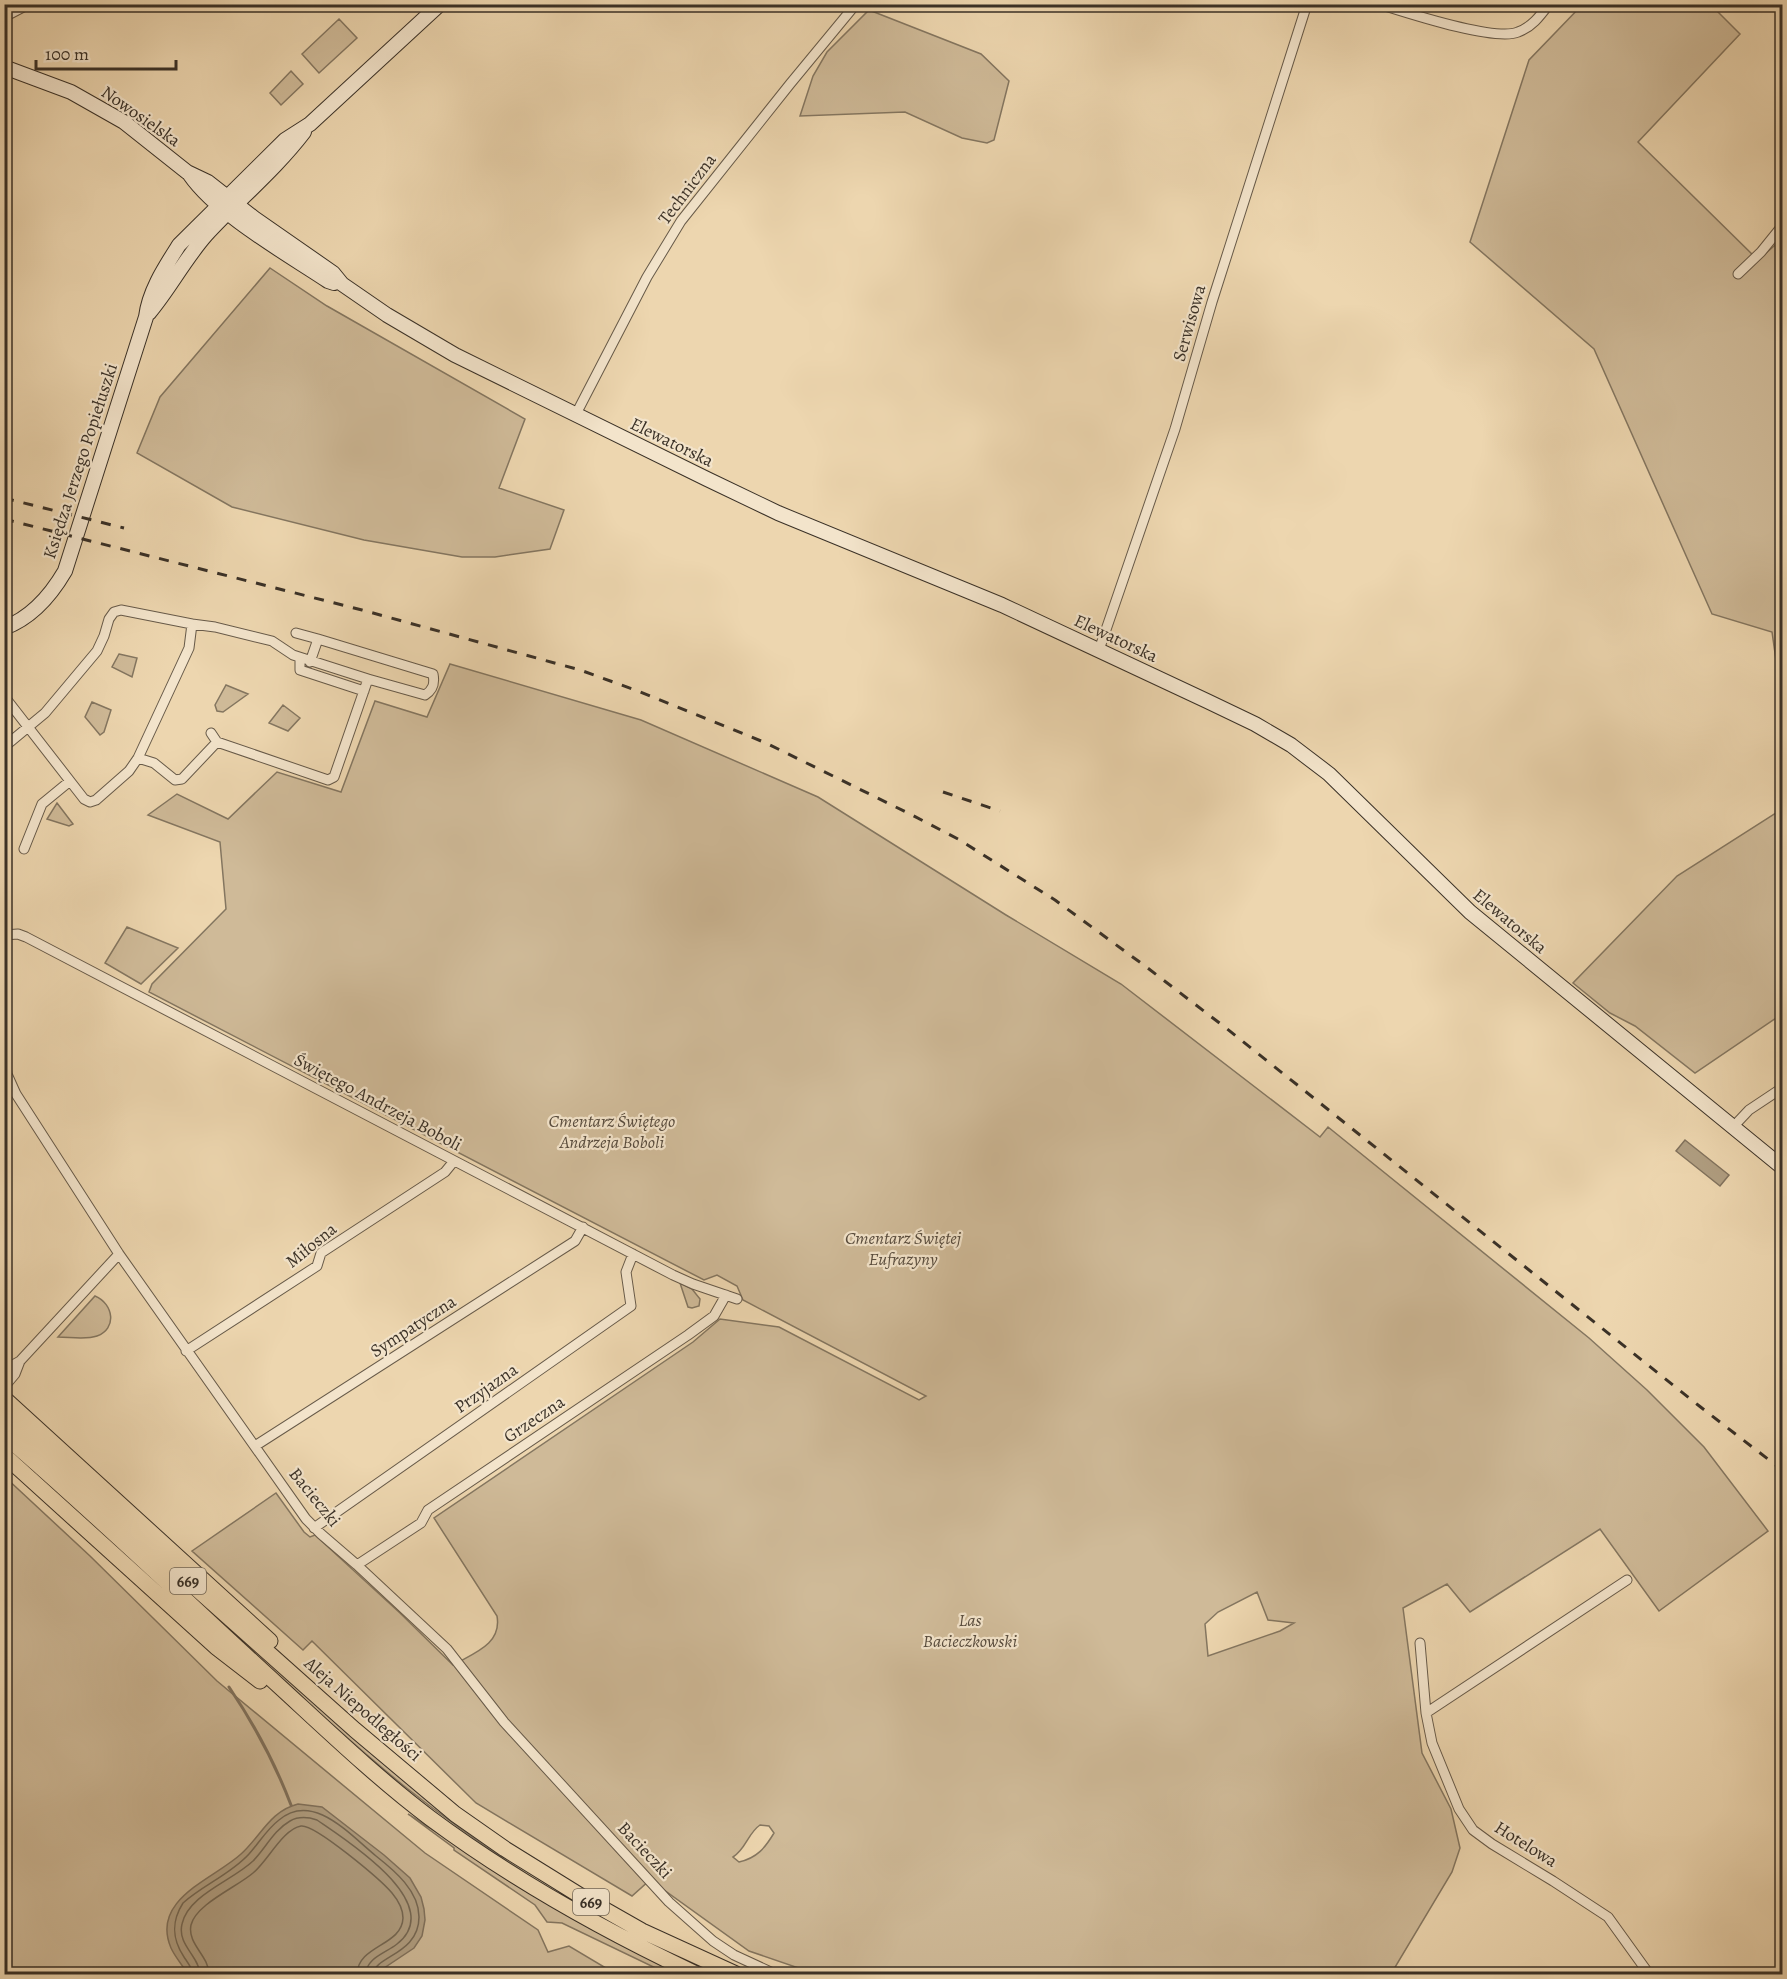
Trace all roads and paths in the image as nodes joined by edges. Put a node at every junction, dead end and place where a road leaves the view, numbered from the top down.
1 (29, 4) edge
2 (440, 4) edge
3 (856, 4) edge
4 (1307, 4) edge
5 (1379, 4) edge
6 (1548, 4) edge
7 (4, 17) edge
8 (4, 67) edge
9 (227, 205) junction
10 (1782, 225) edge
11 (1738, 274) dead end
12 (576, 414) junction
13 (192, 624) junction
14 (4, 628) edge
15 (296, 633) dead end
16 (318, 639) junction
17 (1100, 650) junction
18 (300, 658) junction
19 (310, 662) junction
20 (368, 679) junction
21 (364, 691) junction
22 (4, 696) edge
23 (30, 727) junction
24 (211, 733) dead end
25 (217, 742) junction
26 (4, 747) edge
27 (138, 758) junction
28 (70, 781) junction
29 (24, 849) dead end
30 (4, 935) edge
31 (4, 1047) edge
32 (1782, 1088) edge
33 (1733, 1127) junction
34 (454, 1161) junction
35 (1782, 1167) edge
36 (583, 1227) junction
37 (119, 1254) junction
38 (633, 1254) junction
39 (726, 1295) junction
40 (737, 1299) dead end
41 (186, 1351) junction
42 (20, 1361) junction
43 (4, 1370) edge
44 (5, 1403) edge
45 (4, 1435) edge
46 (255, 1446) junction
47 (4, 1455) edge
48 (314, 1528) junction
49 (357, 1565) junction
50 (1627, 1580) dead end
51 (1420, 1643) dead end
52 (1426, 1713) junction
53 (344, 1745) junction
54 (696, 1974) edge
55 (736, 1974) edge
56 (775, 1974) edge
57 (1649, 1974) edge

1 - 7 street
2 - 9 street, Księdza Jerzego Popiełuszki
3 - 12 street, Techniczna
4 - 17 street, Serwisowa
5 - 6 street
8 - 9 street, Nowosielska
9 - 12 street, Elewatorska
9 - 14 street, Księdza Jerzego Popiełuszki
10 - 11 street
12 - 17 street, Elewatorska
13 - 18 street
13 - 23 street
13 - 27 street
15 - 16 street
16 - 19 street
16 - 20 street
17 - 33 street, Elewatorska
18 - 19 street
18 - 21 street
19 - 20 street
20 - 21 street
21 - 25 street
22 - 23 street
23 - 26 street
23 - 28 street
24 - 25 street
25 - 27 street
27 - 28 street
28 - 29 street
30 - 34 street, Świętego Andrzeja Boboli
31 - 37 street, Bacieczki
32 - 33 street
33 - 35 street, Elewatorska
34 - 36 street, Świętego Andrzeja Boboli
34 - 41 street, Miłosna
36 - 38 street, Świętego Andrzeja Boboli
36 - 46 street, Sympatyczna
37 - 41 street, Bacieczki
37 - 42 street
38 - 39 street, Świętego Andrzeja Boboli
38 - 48 street, Przyjazna
39 - 40 street, Świętego Andrzeja Boboli
39 - 49 street, Grzeczna
41 - 46 street, Bacieczki
42 - 43 street
42 - 44 street
44 - 55 main road, Aleja Niepodległości / 669
45 - 53 main road, 669
46 - 48 street, Bacieczki
47 - 53 main road
48 - 49 street, Bacieczki
49 - 56 street, Bacieczki
50 - 52 street
51 - 52 street, Hotelowa
52 - 57 street, Hotelowa
53 - 54 main road, 669

